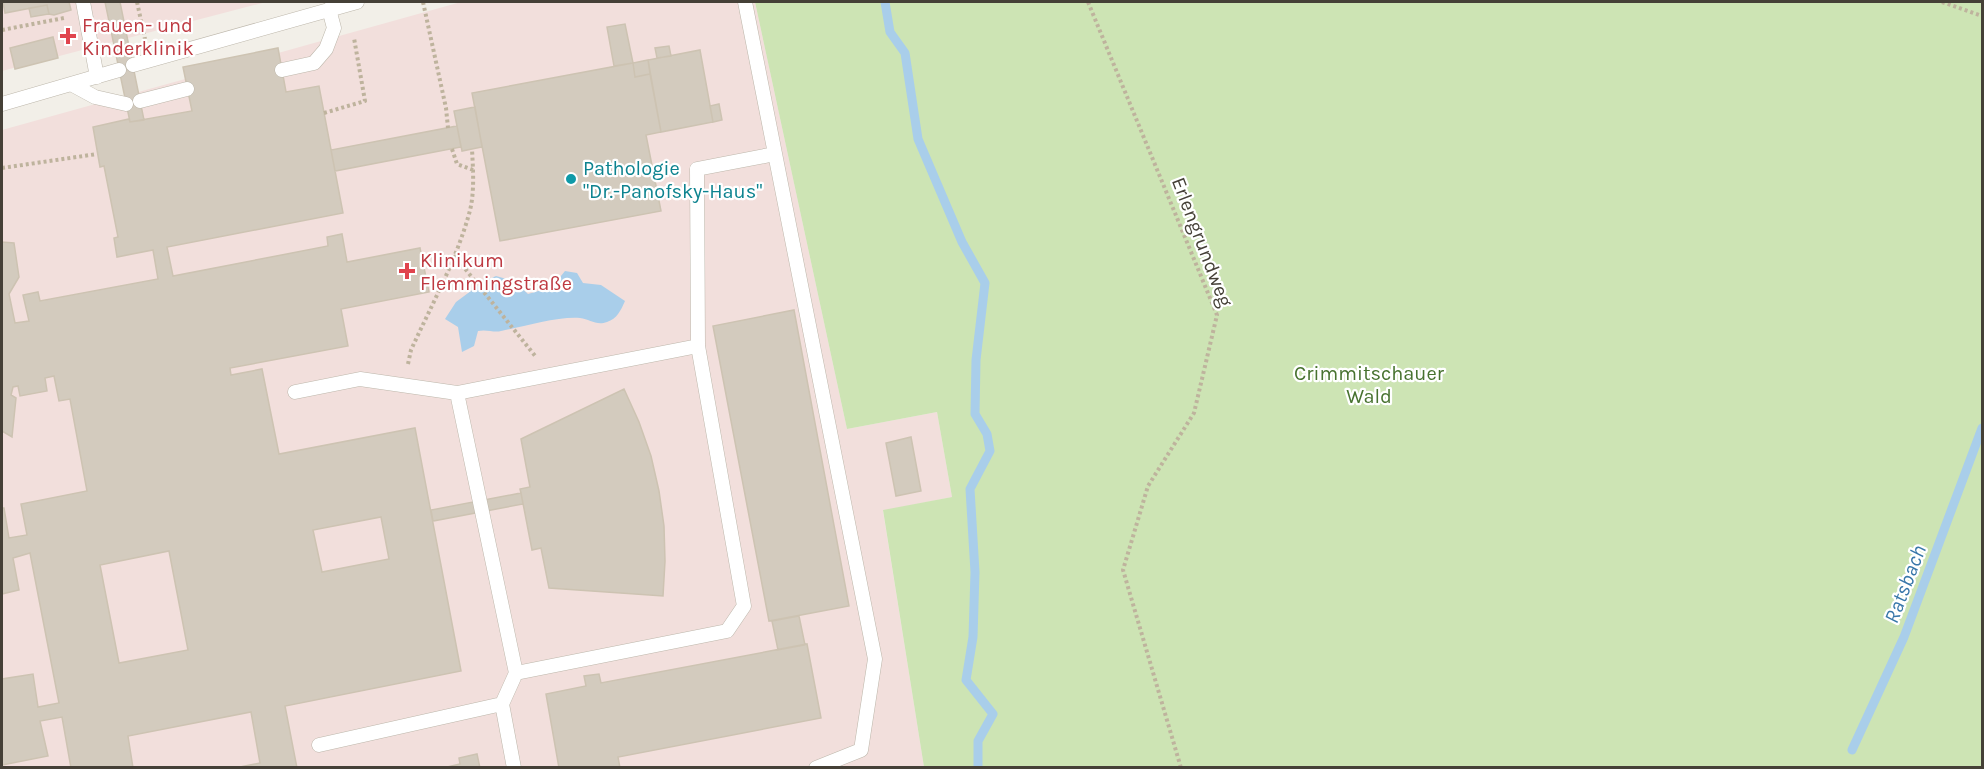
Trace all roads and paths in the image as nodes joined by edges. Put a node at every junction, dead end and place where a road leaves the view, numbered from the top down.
1 (137, 2) edge
2 (423, 2) edge
3 (745, 2) edge
4 (1088, 2) edge
5 (1942, 2) edge
6 (353, 3) edge
7 (84, 8) edge
8 (329, 9) junction
9 (1983, 16) edge
10 (2, 30) edge
11 (149, 61) junction
12 (282, 70) dead end
13 (97, 77) junction
14 (71, 84) junction
15 (187, 89) dead end
16 (2, 104) edge
17 (324, 113) dead end
18 (448, 128) dead end
19 (452, 149) dead end
20 (472, 149) dead end
21 (98, 154) dead end
22 (775, 154) junction
23 (2, 168) edge
24 (473, 170) junction
25 (454, 255) junction
26 (698, 346) junction
27 (531, 351) dead end
28 (405, 385) junction
29 (295, 392) dead end
30 (457, 393) junction
31 (516, 673) junction
32 (502, 704) junction
33 (319, 745) dead end
34 (514, 768) edge
35 (816, 768) edge
36 (1181, 768) edge

1 - 11 path
2 - 18 path
3 - 22 lane
4 - 36 path, Erlengrundweg
5 - 9 path
6 - 8 lane
6 - 17 path
7 - 10 path
7 - 13 lane
8 - 11 lane
8 - 12 lane
11 - 13 lane
13 - 14 lane
14 - 15 lane
14 - 16 lane
19 - 24 path
20 - 24 path
21 - 23 path
22 - 26 lane
22 - 35 lane
24 - 25 path
25 - 27 path
25 - 28 path
26 - 30 lane
26 - 31 lane
28 - 29 lane
28 - 30 lane
30 - 31 lane
31 - 32 lane
32 - 33 lane
32 - 34 lane

